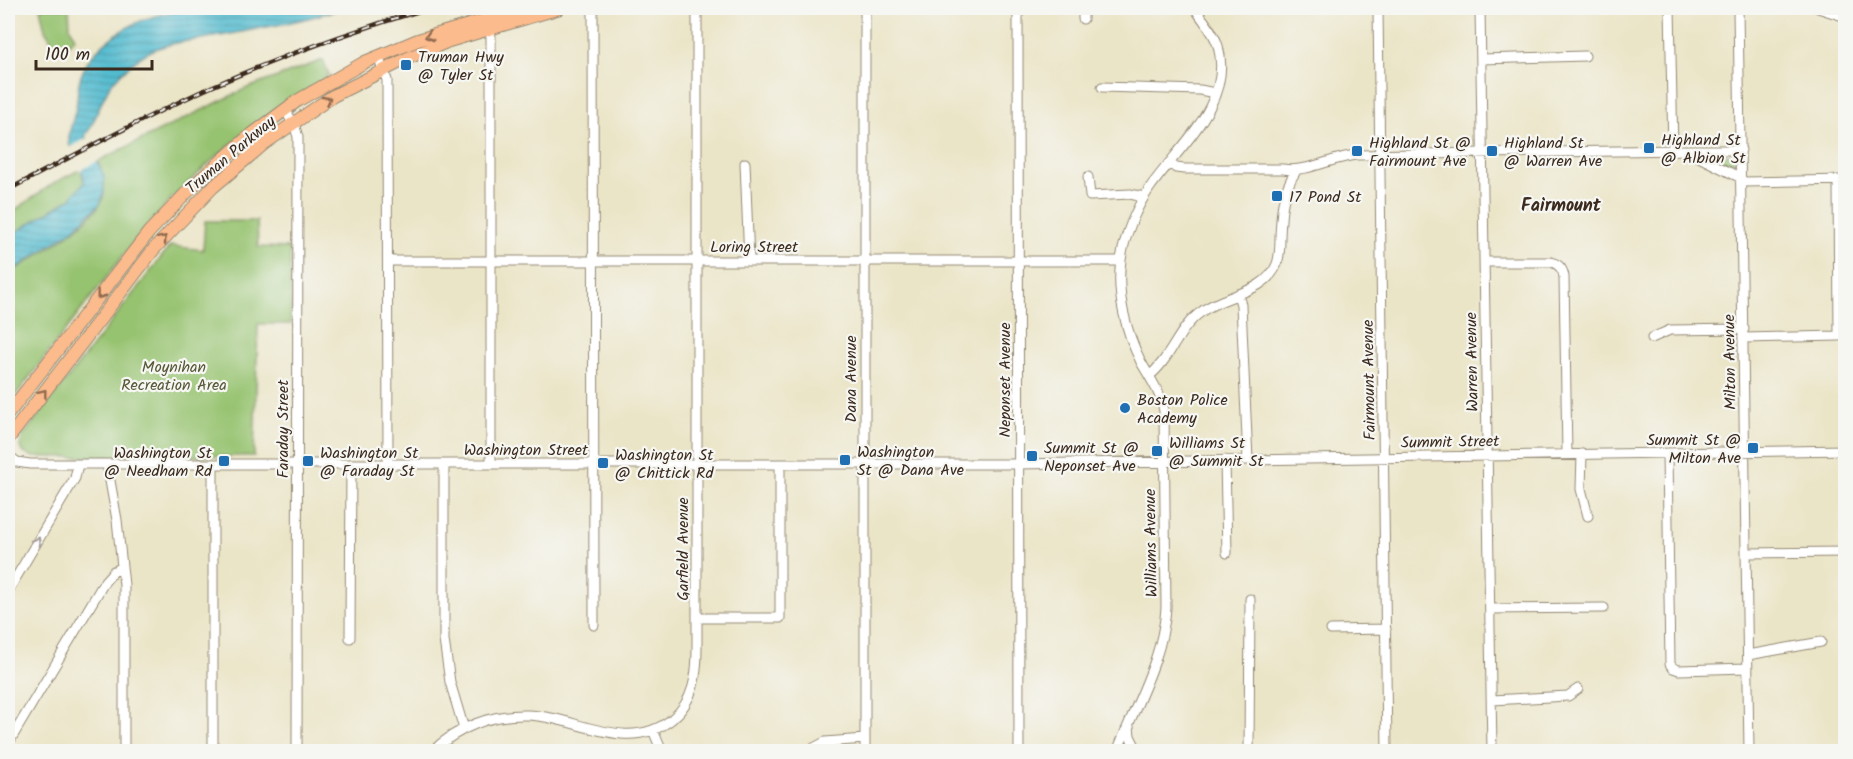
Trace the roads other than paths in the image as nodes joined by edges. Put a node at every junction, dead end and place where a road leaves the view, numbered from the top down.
1 (526, 8) edge
2 (560, 8) edge
3 (593, 8) edge
4 (697, 8) edge
5 (865, 8) edge
6 (1018, 8) edge
7 (1083, 8) edge
8 (1195, 8) edge
9 (1378, 8) edge
10 (1480, 8) edge
11 (1670, 8) edge
12 (1738, 8) edge
13 (1818, 8) edge
14 (1845, 17) edge
15 (1083, 19) dead end
16 (489, 23) junction
17 (378, 56) junction
18 (1585, 56) dead end
19 (1481, 59) junction
20 (384, 69) junction
21 (1102, 87) dead end
22 (1215, 93) junction
23 (285, 109) junction
24 (293, 123) junction
25 (1685, 150) junction
26 (1741, 150) junction
27 (1673, 151) junction
28 (1483, 153) junction
29 (1380, 155) junction
30 (745, 163) dead end
31 (1169, 163) junction
32 (1296, 171) junction
33 (1088, 177) dead end
34 (1742, 180) junction
35 (1842, 180) edge
36 (1144, 197) junction
37 (1019, 260) junction
38 (388, 261) junction
39 (490, 261) junction
40 (593, 261) junction
41 (697, 261) junction
42 (749, 261) junction
43 (865, 261) junction
44 (1120, 261) junction
45 (1485, 262) junction
46 (1238, 294) junction
47 (1744, 334) junction
48 (1652, 338) dead end
49 (1149, 376) junction
50 (8, 414) edge
51 (8, 439) edge
52 (1845, 450) edge
53 (1745, 451) junction
54 (1667, 453) junction
55 (1567, 454) junction
56 (1582, 454) junction
57 (8, 455) edge
58 (1488, 456) junction
59 (1384, 458) junction
60 (1226, 460) junction
61 (1248, 460) junction
62 (1164, 461) junction
63 (78, 464) junction
64 (107, 464) junction
65 (213, 464) junction
66 (297, 464) junction
67 (351, 464) junction
68 (388, 464) junction
69 (444, 464) junction
70 (491, 464) junction
71 (593, 464) junction
72 (697, 464) junction
73 (780, 464) junction
74 (865, 464) junction
75 (1019, 464) junction
76 (1588, 516) dead end
77 (1845, 552) edge
78 (1227, 553) dead end
79 (1747, 553) junction
80 (122, 568) junction
81 (8, 591) edge
82 (1250, 599) dead end
83 (1604, 608) dead end
84 (1490, 609) junction
85 (697, 618) junction
86 (594, 625) dead end
87 (1386, 629) junction
88 (1331, 630) dead end
89 (350, 638) dead end
90 (1821, 642) dead end
91 (1748, 655) junction
92 (1748, 668) junction
93 (1578, 689) dead end
94 (1492, 700) junction
95 (1129, 721) junction
96 (464, 729) junction
97 (653, 730) junction
98 (865, 739) junction
99 (8, 744) edge
100 (124, 752) edge
101 (213, 752) edge
102 (297, 752) edge
103 (432, 752) edge
104 (662, 752) edge
105 (806, 752) edge
106 (865, 752) edge
107 (1019, 752) edge
108 (1117, 752) edge
109 (1138, 752) edge
110 (1249, 752) edge
111 (1387, 752) edge
112 (1492, 752) edge
113 (1749, 752) edge

1 - 16 main road, Truman Parkway
2 - 16 main road, Truman Parkway
3 - 40 street
4 - 41 street, Garfield Avenue
5 - 43 street, Dana Avenue
6 - 37 street, Neponset Avenue
7 - 15 street
8 - 22 street, Williams Avenue
9 - 29 street, Fairmount Avenue
10 - 19 street, Warren Avenue
11 - 27 street
12 - 26 street, Milton Avenue
13 - 14 street
16 -> 17 main road, Truman Parkway
16 - 20 main road, Truman Parkway
16 - 39 street
17 - 20 street
17 - 23 main road, Truman Parkway
18 - 19 street
19 - 28 street, Warren Avenue
24 -> 20 main road, Truman Parkway
20 - 38 street
21 - 22 street
22 - 31 street, Williams Avenue
23 - 24 street, Faraday Street
23 -> 50 main road, Truman Parkway
51 -> 24 main road, Truman Parkway
24 - 66 street, Faraday Street
25 - 26 street
25 - 27 street
25 - 34 street
26 - 34 street, Milton Avenue
27 - 28 street
28 - 29 street
28 - 45 street, Warren Avenue
29 - 32 street
29 - 59 street, Fairmount Avenue
30 - 42 street
31 - 32 street
31 - 36 street, Williams Avenue
32 - 46 street
33 - 36 street
34 - 35 street
34 - 47 street, Milton Avenue
35 - 47 street
36 - 44 street, Williams Avenue
37 - 43 street, Loring Street
37 - 44 street, Loring Street
37 - 75 street, Neponset Avenue
38 - 39 street, Loring Street
38 - 68 street
39 - 40 street, Loring Street
39 - 70 street
40 - 41 street, Loring Street
40 - 71 street
41 - 42 street, Loring Street
41 - 72 street, Garfield Avenue
42 - 43 street, Loring Street
43 - 74 street, Dana Avenue
44 - 49 street, Williams Avenue
45 - 55 street
45 - 58 street, Warren Avenue
46 - 49 street
46 - 61 street
47 - 48 street
47 - 53 street, Milton Avenue
49 - 62 street, Williams Avenue
52 - 53 street, Summit Street
53 - 54 street, Summit Street
53 - 79 street, Milton Avenue
54 - 56 street, Summit Street
54 - 92 street
55 - 56 street, Summit Street
55 - 58 street, Summit Street
56 - 76 street
57 - 63 street, Washington Street
58 - 59 street, Summit Street
58 - 84 street, Warren Avenue
59 - 61 street, Summit Street
59 - 87 street, Fairmount Avenue
60 - 61 street, Summit Street
60 - 62 street, Summit Street
60 - 78 street
62 - 75 street, Summit Street
62 - 95 street, Williams Avenue
63 - 64 street, Washington Street
81 -> 63 street
64 - 65 street, Washington Street
64 - 80 street
65 - 66 street, Washington Street
65 - 101 street
66 - 67 street, Washington Street
66 - 102 street, Faraday Street
67 - 68 street, Washington Street
67 - 89 street
68 - 69 street, Washington Street
69 - 70 street, Washington Street
69 - 96 street
70 - 71 street, Washington Street
71 - 72 street, Washington Street
71 - 86 street
72 - 73 street, Washington Street
72 - 85 street, Garfield Avenue
73 - 74 street, Washington Street
73 - 85 street
74 - 75 street, Washington Street
74 - 98 street, Dana Avenue
75 - 107 street, Neponset Avenue
77 - 79 street
79 - 91 street, Milton Avenue
80 - 99 street
80 - 100 street
82 - 110 street
83 - 84 street
84 - 94 street, Warren Avenue
85 - 97 street, Garfield Avenue
87 - 88 street
87 - 111 street, Fairmount Avenue
90 - 91 street
91 - 92 street, Milton Avenue
92 - 113 street, Milton Avenue
93 - 94 street
94 - 112 street, Warren Avenue
95 - 108 street, Williams Avenue
95 - 109 street
96 - 97 street, Garfield Avenue
96 - 103 street, Garfield Avenue
97 - 104 street
98 - 105 street
98 - 106 street, Dana Avenue

